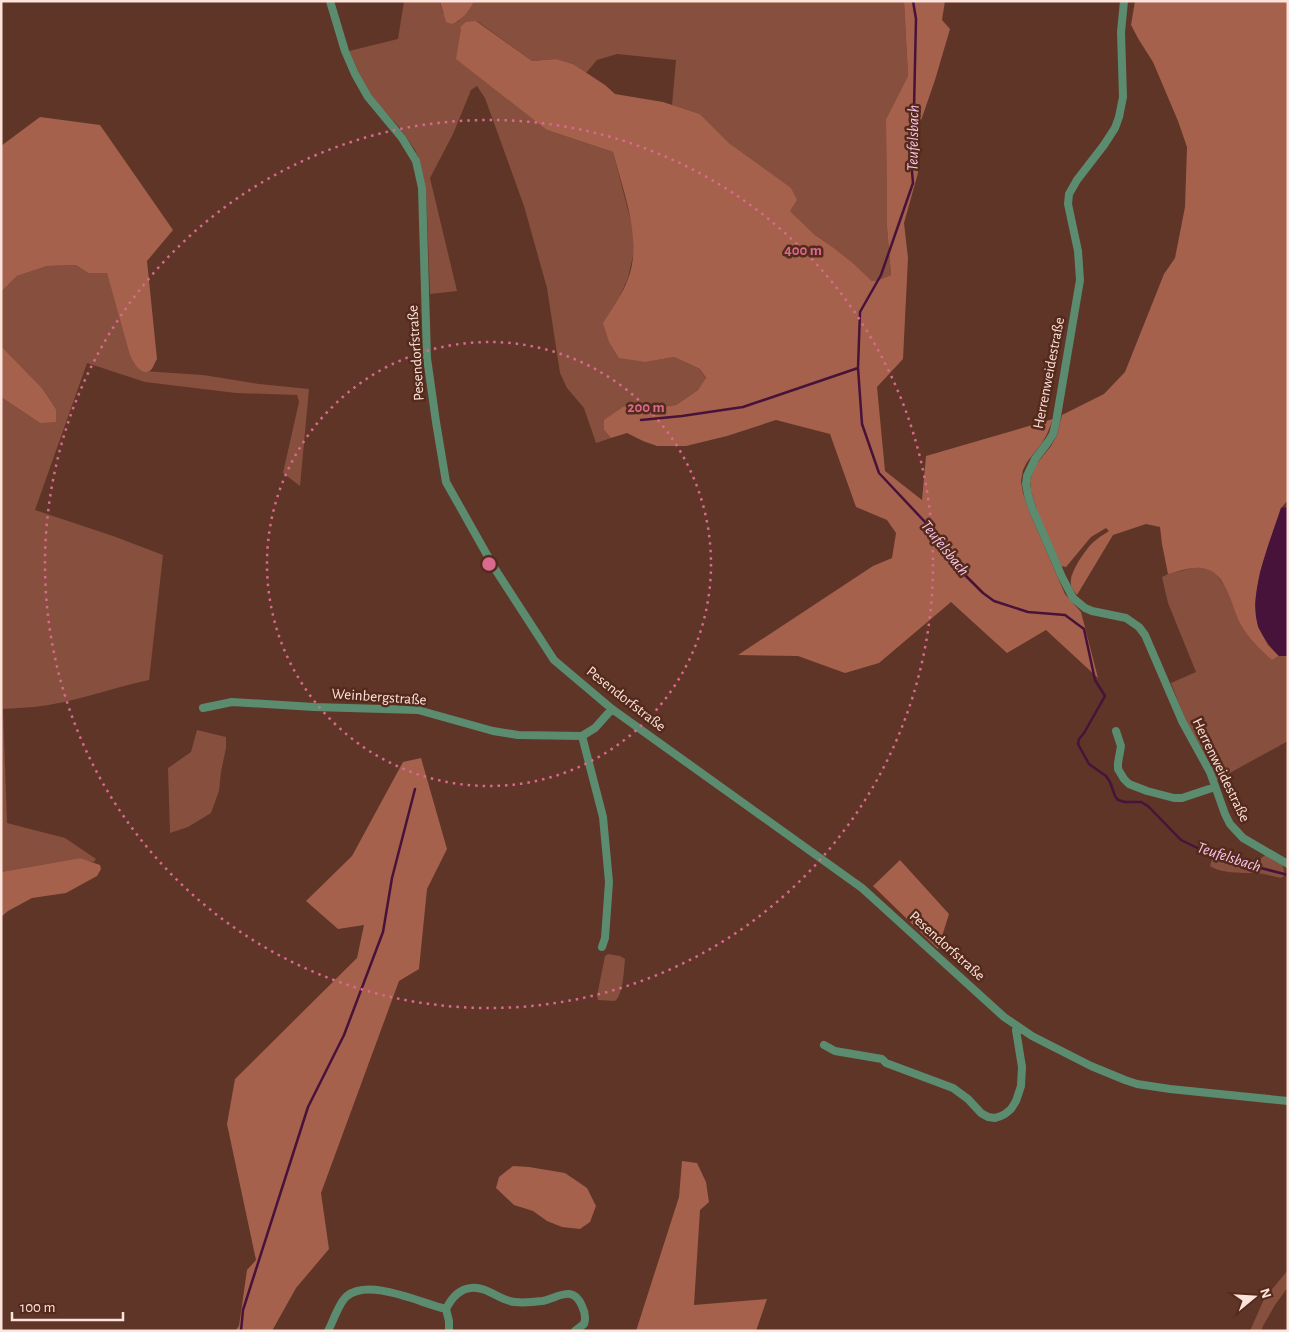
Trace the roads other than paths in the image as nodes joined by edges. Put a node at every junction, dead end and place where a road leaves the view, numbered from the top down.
1 (330, 1) edge
2 (1124, 1) edge
3 (202, 708) dead end
4 (612, 709) junction
5 (1116, 731) dead end
6 (582, 736) junction
7 (1216, 786) junction
8 (1288, 864) edge
9 (602, 948) dead end
10 (1018, 1027) junction
11 (834, 1043) dead end
12 (824, 1045) dead end
13 (835, 1051) junction
14 (1288, 1101) edge
15 (446, 1309) junction
16 (328, 1331) edge
17 (449, 1331) edge
18 (575, 1331) edge

1 - 4 street, Pesendorfstraße
2 - 7 street, Herrenweidestraße
3 - 6 street, Weinbergstraße
4 - 6 street
4 - 10 street, Pesendorfstraße
5 - 7 street
6 - 9 street
7 - 8 street, Herrenweidestraße
10 - 13 street
10 - 14 street, Pesendorfstraße
11 - 13 street
12 - 13 street
15 - 16 street
15 - 17 street
15 - 18 street

